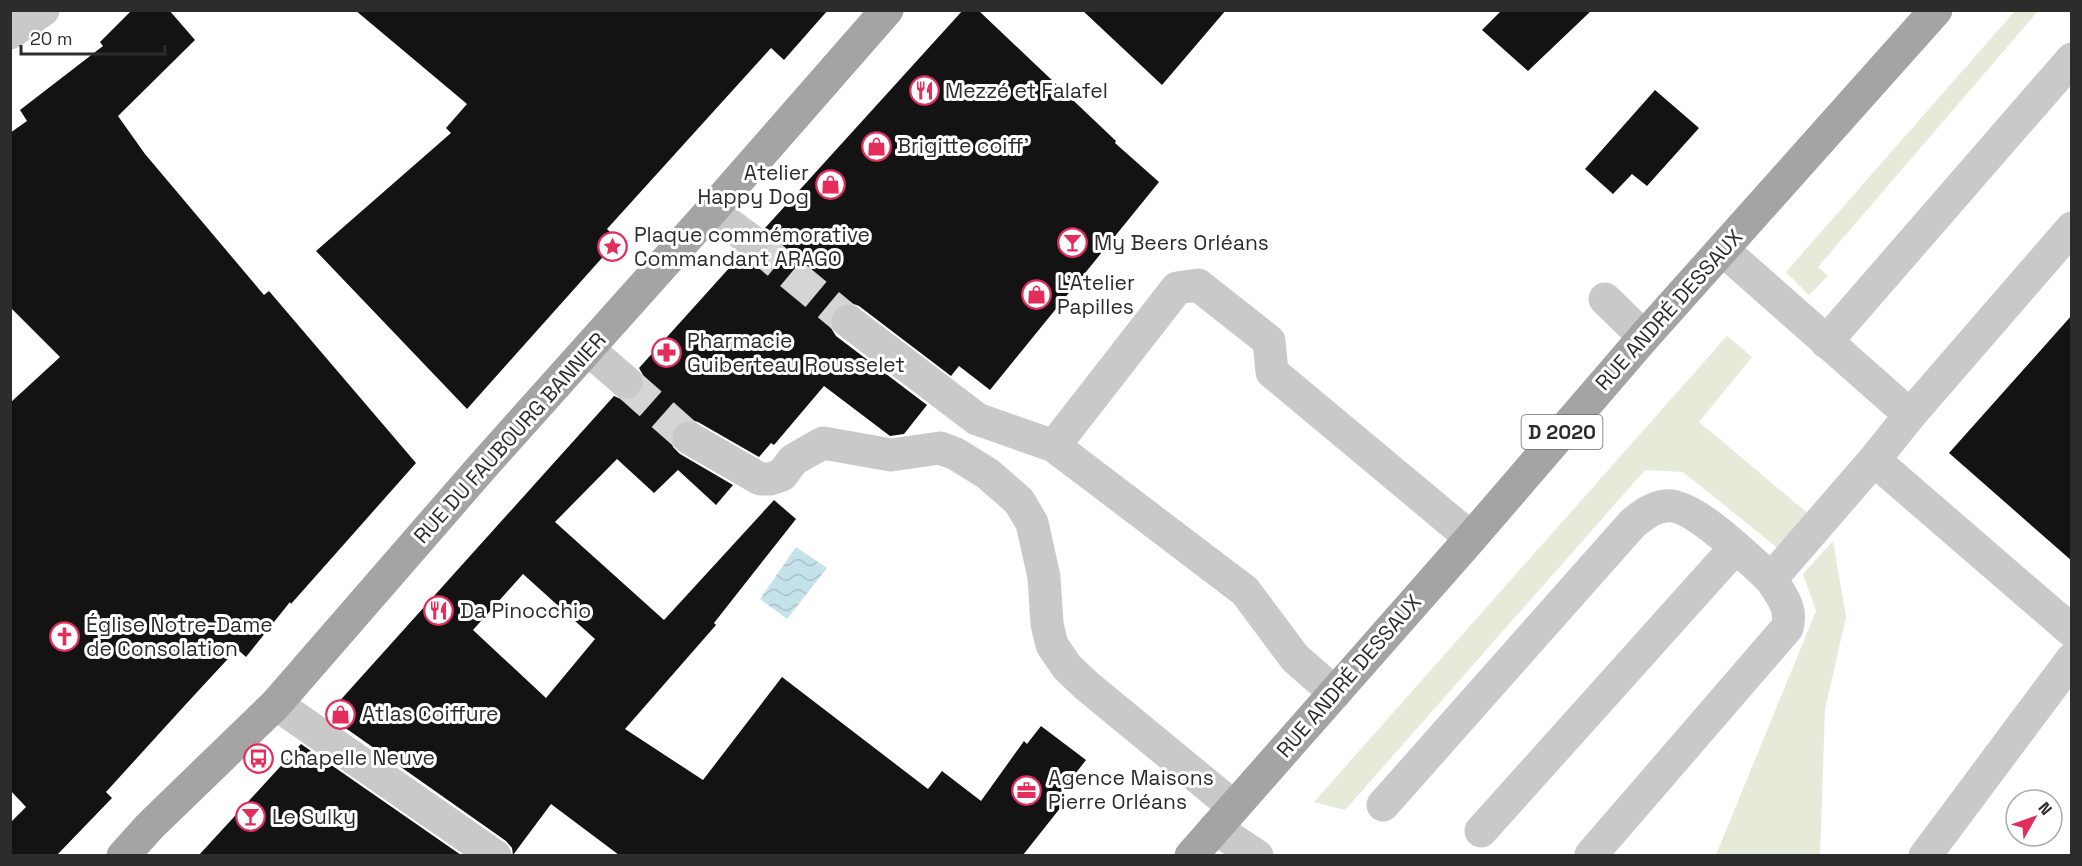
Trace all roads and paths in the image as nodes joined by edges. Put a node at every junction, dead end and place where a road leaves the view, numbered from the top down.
1 (43, 10) edge
2 (887, 10) edge
3 (1936, 10) edge
4 (10, 33) edge
5 (2072, 59) edge
6 (711, 211) junction
7 (2072, 228) edge
8 (753, 242) tunnel mouth
9 (1723, 250) junction
10 (1605, 299) dead end
11 (848, 321) tunnel mouth
12 (1644, 337) junction
13 (1826, 342) junction
14 (588, 349) junction
15 (626, 382) tunnel mouth
16 (1910, 416) junction
17 (689, 438) tunnel mouth
18 (1054, 446) junction
19 (1874, 460) junction
20 (1471, 538) junction
21 (1735, 548) junction
22 (1771, 579) junction
23 (2072, 631) edge
24 (2072, 659) edge
25 (1335, 693) junction
26 (276, 704) junction
27 (1383, 805) dead end
28 (1225, 817) junction
29 (1481, 831) dead end
30 (123, 855) edge
31 (495, 855) edge
32 (1191, 855) edge
33 (1257, 855) edge
34 (1591, 855) edge
35 (1924, 855) edge

1 - 4 street
2 - 6 main road, RUE DU FAUBOURG BANNIER
3 - 9 main road, RUE ANDRÉ DESSAUX / D 2020
5 - 13 street
6 - 8 street
6 - 14 main road, RUE DU FAUBOURG BANNIER
7 - 16 street
9 - 12 main road, RUE ANDRÉ DESSAUX / D 2020
9 - 13 street
10 - 12 street
11 - 18 street
12 - 20 main road, RUE ANDRÉ DESSAUX / D 2020
13 - 16 street
14 - 15 street
14 - 26 main road, RUE DU FAUBOURG BANNIER
16 - 19 street
17 - 28 street
18 - 20 street
18 - 25 street
19 - 22 street
19 - 23 street
20 - 25 main road, RUE ANDRÉ DESSAUX / D 2020
21 - 22 street
21 - 27 street
21 - 29 street
22 - 34 street
24 - 35 street
25 - 28 main road, RUE ANDRÉ DESSAUX / D 2020
26 - 30 main road, RUE DU FAUBOURG BANNIER
26 - 31 street
28 - 32 main road, RUE ANDRÉ DESSAUX / D 2020
28 - 33 street

